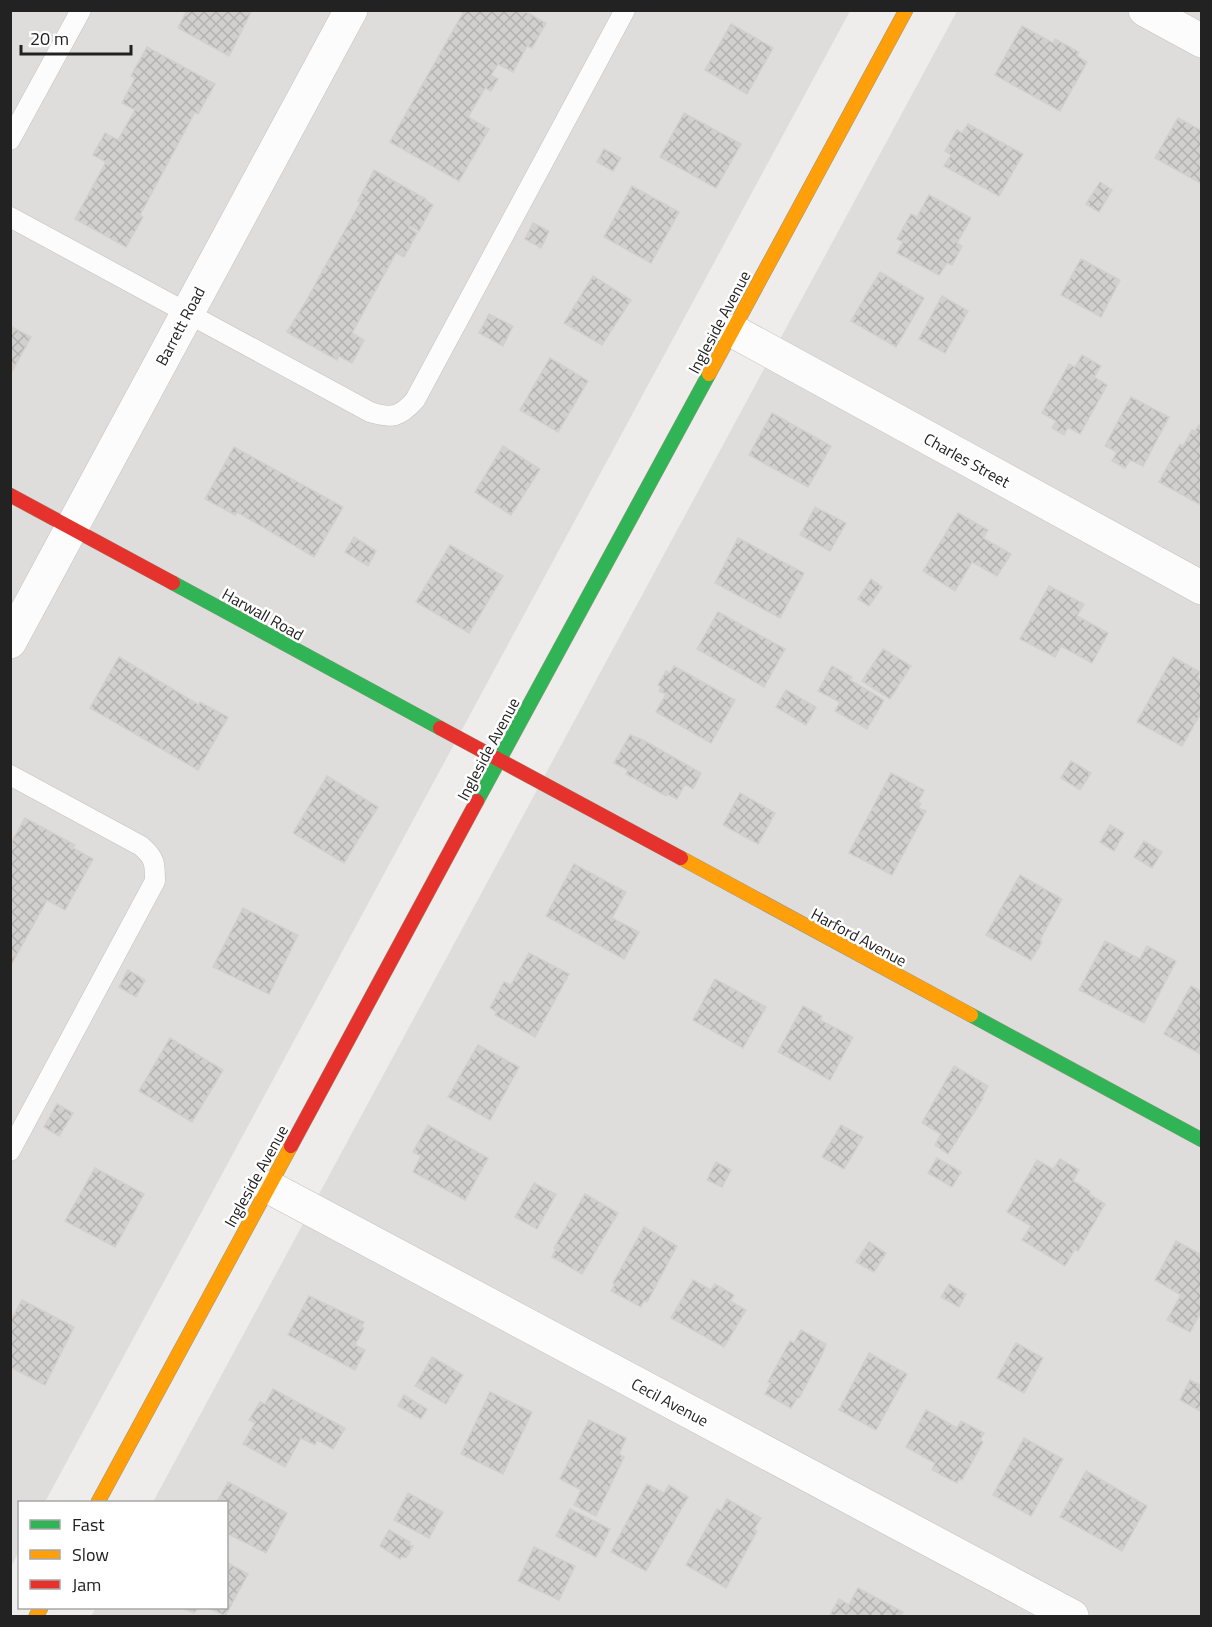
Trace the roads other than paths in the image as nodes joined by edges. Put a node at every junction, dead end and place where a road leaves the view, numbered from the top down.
1 (81, 10) edge
2 (351, 10) edge
3 (625, 10) edge
4 (906, 10) edge
5 (1146, 10) edge
6 (1202, 41) edge
7 (10, 140) edge
8 (10, 217) edge
9 (187, 312) junction
10 (733, 331) junction
11 (10, 495) edge
12 (71, 528) junction
13 (1202, 588) edge
14 (10, 642) edge
15 (500, 762) junction
16 (10, 775) edge
17 (1202, 1140) edge
18 (10, 1151) edge
19 (269, 1187) junction
20 (99, 1501) edge
21 (1071, 1617) edge

1 - 7 lane
2 - 9 street, Barrett Road
3 - 9 lane
4 - 10 main road, Ingleside Avenue
5 - 6 street
8 - 9 lane
9 - 12 street, Barrett Road
10 - 13 street, Charles Street
10 - 15 main road, Ingleside Avenue
11 - 12 main road, Harwall Road
12 - 14 street, Barrett Road
12 - 15 main road, Harwall Road
15 - 17 main road, Harford Avenue
15 - 19 main road, Ingleside Avenue
16 - 18 lane
19 - 20 main road, Ingleside Avenue
19 - 21 street, Cecil Avenue

